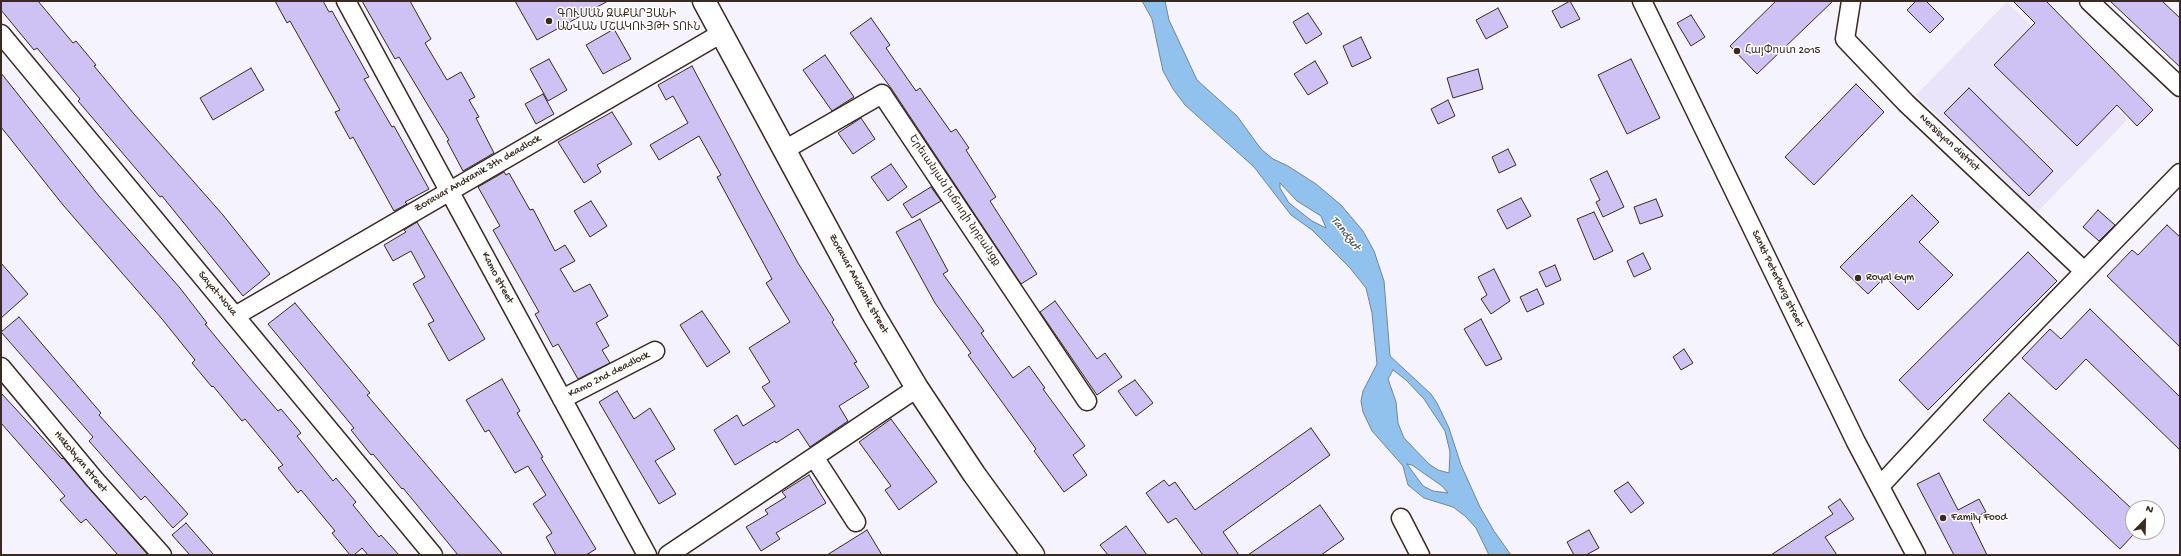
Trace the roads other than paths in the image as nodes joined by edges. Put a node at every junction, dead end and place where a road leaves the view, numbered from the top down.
1 (346, 1) edge
2 (704, 1) edge
3 (1642, 1) edge
4 (1851, 1) edge
5 (2089, 1) edge
6 (722, 33) junction
7 (1, 34) edge
8 (2180, 87) edge
9 (786, 149) junction
10 (2180, 173) edge
11 (450, 190) junction
12 (2084, 271) junction
13 (235, 316) junction
14 (655, 351) dead end
15 (1, 367) edge
16 (917, 388) junction
17 (562, 399) junction
18 (1087, 402) dead end
19 (814, 457) junction
20 (1880, 486) junction
21 (1401, 518) dead end
22 (856, 522) dead end
23 (162, 555) edge
24 (433, 555) edge
25 (647, 555) edge
26 (668, 555) edge
27 (1032, 555) edge
28 (1420, 555) edge
29 (1916, 555) edge

1 - 11 street, Kamo street
2 - 6 highway, Zoravar Andranik street
3 - 20 street, Sankt Peterburg street
4 - 12 street, Nersisyan district
5 - 8 street
6 - 9 highway, Zoravar Andranik street
6 - 11 street, Zoravar Andranik 3th deadlock
7 - 13 street, Sayat-Nova
9 - 16 highway, Zoravar Andranik street
9 - 18 street, Երեւանյան խճուղի նրբանցք
10 - 12 street
11 - 13 street, Zoravar Andranik 3th deadlock
11 - 17 street, Kamo street
12 - 20 street
13 - 24 street, Sayat-Nova
14 - 17 street, Kamo 2nd deadlock
15 - 23 street, Hakobyan street
16 - 19 street
16 - 27 highway, Zoravar Andranik street
17 - 25 street, Kamo street
19 - 22 street
19 - 26 street
20 - 29 street, Sankt Peterburg street
21 - 28 street

